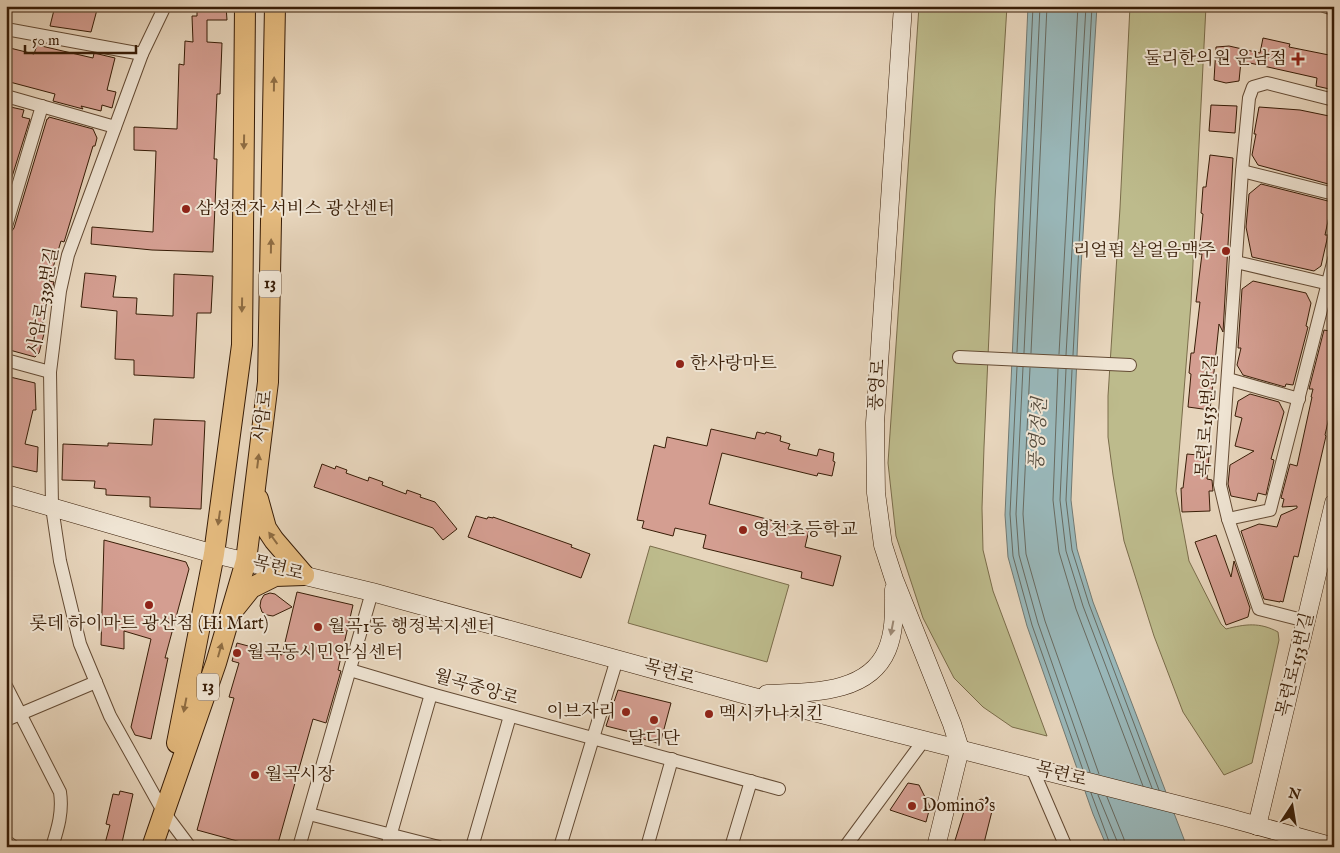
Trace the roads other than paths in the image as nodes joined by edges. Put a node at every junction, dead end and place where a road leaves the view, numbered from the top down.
1 (165, 6) edge
2 (245, 6) edge
3 (275, 6) edge
4 (903, 6) edge
5 (1324, 6) edge
6 (1334, 9) edge
7 (6, 29) edge
8 (142, 54) junction
9 (6, 96) edge
10 (1334, 100) edge
11 (42, 106) junction
12 (116, 127) junction
13 (1242, 171) junction
14 (1334, 194) edge
15 (6, 226) edge
16 (1334, 259) edge
17 (1236, 262) junction
18 (1331, 284) edge
19 (959, 358) dead end
20 (6, 360) edge
21 (1130, 365) dead end
22 (50, 372) junction
23 (1228, 379) junction
24 (1299, 399) junction
25 (256, 483) junction
26 (6, 494) edge
27 (1334, 504) edge
28 (52, 507) junction
29 (1228, 519) junction
30 (214, 554) junction
31 (246, 561) junction
32 (304, 575) junction
33 (894, 579) junction
34 (372, 592) junction
35 (231, 614) junction
36 (1306, 621) junction
37 (617, 659) junction
38 (350, 670) junction
39 (96, 682) junction
40 (6, 686) edge
41 (431, 694) junction
42 (750, 696) junction
43 (20, 713) junction
44 (510, 716) junction
45 (6, 720) edge
46 (593, 738) junction
47 (924, 740) junction
48 (960, 749) junction
49 (672, 759) junction
50 (1040, 770) junction
51 (751, 781) junction
52 (779, 789) dead end
53 (164, 811) junction
54 (309, 814) junction
55 (1257, 826) junction
56 (6, 840) edge
57 (389, 841) edge
58 (14, 847) edge
59 (52, 847) edge
60 (152, 847) edge
61 (190, 847) edge
62 (299, 847) edge
63 (439, 847) edge
64 (472, 847) edge
65 (560, 847) edge
66 (647, 847) edge
67 (731, 847) edge
68 (845, 847) edge
69 (936, 847) edge
70 (1066, 847) edge
71 (1334, 847) edge

1 - 8 street, 사암로339번길
2 -> 30 main road, 사암로 / 13
25 -> 3 main road, 사암로 / 13
4 - 33 main road, 풍영로
5 - 6 street
7 - 8 street
8 - 12 street, 사암로339번길
9 - 11 street
10 - 13 street, 목련로153번안길
11 - 12 street
11 - 15 street
12 - 22 street, 사암로339번길
13 - 14 street
13 - 17 street, 목련로153번안길
16 - 18 street
17 - 18 street
17 - 23 street, 목련로153번안길
18 - 24 street
19 - 21 street
20 - 22 street
22 - 28 street, 사암로339번길
23 - 24 street
23 - 29 street, 목련로153번안길
24 - 29 street
25 - 31 main road, 사암로 / 13
32 -> 25 main road
26 - 28 main road, 목련로
27 - 36 main road, 목련로153번길
28 - 30 main road, 목련로
28 - 39 street, 사암로339번길
29 - 36 street, 목련로153번안길
30 - 31 main road, 목련로
30 -> 53 main road, 사암로 / 13
31 - 32 main road, 목련로
31 - 35 main road, 사암로 / 13
32 - 34 main road, 목련로
32 - 35 main road
33 -> 42 main road
33 - 48 main road, 풍영로
34 - 37 main road, 목련로
34 - 38 street
53 -> 35 main road, 사암로 / 13
36 - 55 main road, 목련로153번길
37 - 42 main road, 목련로
37 - 46 street
38 - 41 street, 월곡중앙로
38 - 54 street
39 - 43 street
39 - 53 street, 사암로339번길
40 - 43 street
41 - 44 street, 월곡중앙로
41 - 57 street
42 - 47 main road, 목련로
43 - 45 street
43 - 59 street
44 - 46 street, 월곡중앙로
44 - 64 street
46 - 49 street, 월곡중앙로
46 - 65 street
47 - 48 main road, 목련로
47 - 68 street
48 - 50 main road, 목련로
48 - 69 main road
49 - 51 street, 월곡중앙로
49 - 66 street
50 - 55 main road, 목련로
50 - 70 street
51 - 52 street, 월곡중앙로
51 - 67 street
53 - 60 main road, 사암로 / 13
53 - 61 street, 사암로339번길
54 - 57 street
54 - 62 street
55 - 71 main road, 목련로
56 - 58 street
57 - 63 street

